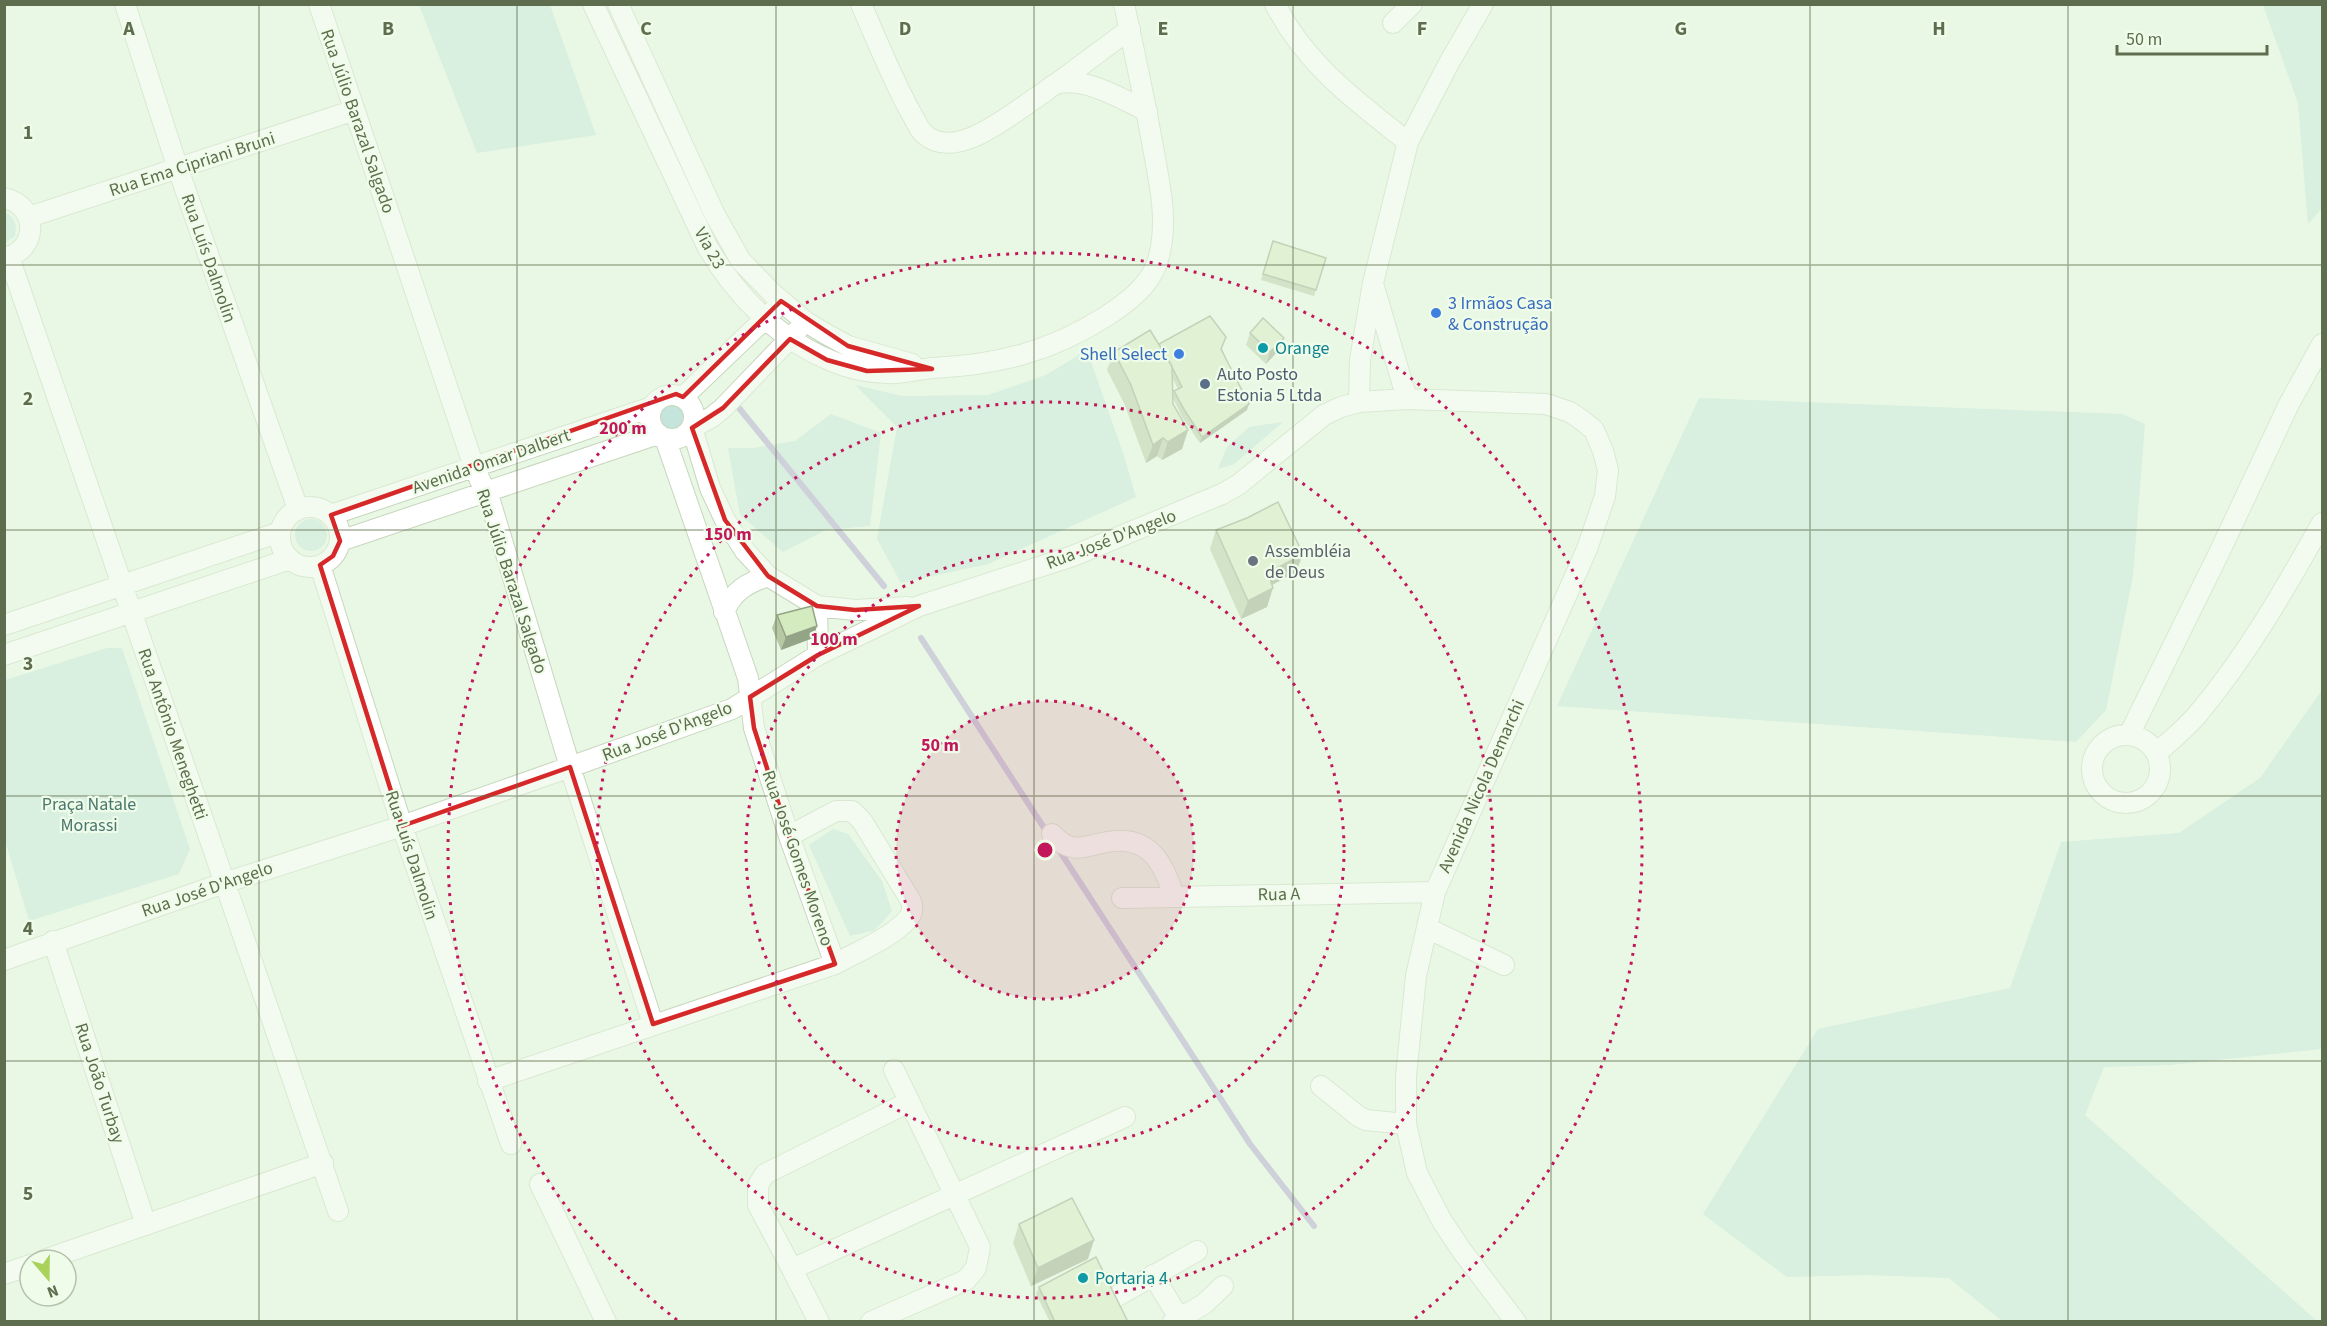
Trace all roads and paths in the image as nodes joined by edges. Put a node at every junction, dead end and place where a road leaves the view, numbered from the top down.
1 (125, 4) edge
2 (319, 4) edge
3 (593, 4) edge
4 (618, 4) edge
5 (861, 4) edge
6 (1124, 4) edge
7 (1275, 4) edge
8 (1412, 4) edge
9 (1483, 4) edge
10 (1394, 23) dead end
11 (1130, 29) junction
12 (1056, 84) junction
13 (355, 110) junction
14 (1147, 111) junction
15 (1408, 142) junction
16 (178, 169) junction
17 (4, 198) edge
18 (29, 217) junction
19 (7, 257) edge
20 (1373, 283) junction
21 (781, 301) junction
22 (766, 319) junction
23 (806, 322) junction
24 (790, 339) junction
25 (2322, 344) edge
26 (932, 369) junction
27 (683, 397) junction
28 (1407, 399) junction
29 (1359, 402) junction
30 (651, 406) junction
31 (692, 428) junction
32 (662, 436) junction
33 (474, 467) junction
34 (485, 493) junction
35 (298, 509) junction
36 (331, 514) junction
37 (2322, 523) edge
38 (280, 532) junction
39 (340, 542) junction
40 (290, 559) junction
41 (320, 565) junction
42 (768, 576) junction
43 (122, 585) junction
44 (817, 606) junction
45 (919, 606) junction
46 (132, 612) junction
47 (724, 612) junction
48 (4, 625) edge
49 (4, 655) edge
50 (818, 655) junction
51 (750, 697) junction
52 (2129, 735) junction
53 (2157, 753) junction
54 (570, 767) junction
55 (402, 825) junction
56 (1052, 834) dead end
57 (789, 836) junction
58 (224, 883) junction
59 (1435, 892) junction
60 (1174, 897) junction
61 (1122, 898) dead end
62 (1427, 928) junction
63 (53, 941) junction
64 (4, 960) edge
65 (834, 964) junction
66 (1504, 965) dead end
67 (653, 1024) junction
68 (894, 1070) dead end
69 (488, 1081) junction
70 (1322, 1086) dead end
71 (909, 1102) junction
72 (1125, 1117) dead end
73 (1406, 1124) junction
74 (511, 1144) dead end
75 (323, 1162) junction
76 (540, 1184) dead end
77 (953, 1195) junction
78 (338, 1211) dead end
79 (146, 1225) junction
80 (78, 1248) edge
81 (1197, 1251) dead end
82 (792, 1269) junction
83 (1153, 1275) junction
84 (1223, 1286) dead end
85 (1112, 1299) edge
86 (1176, 1320) edge
87 (606, 1322) edge
88 (819, 1322) edge
89 (871, 1322) edge
90 (1516, 1322) edge

1 - 16 street, Rua Luís Dalmolin
2 - 13 street, Rua Júlio Barazal Salgado
3 - 22 street, Via 23
4 - 21 street, Via 23
5 - 12 street
6 - 11 street, Via 23
7 - 15 street
8 - 10 street
9 - 15 street
11 - 12 street
11 - 14 street, Via 23
12 - 14 street
13 - 16 street, Rua Ema Cipriani Bruni
13 - 33 street, Rua Júlio Barazal Salgado
14 - 26 street, Via 23
15 - 20 street
16 - 18 street, Rua Ema Cipriani Bruni
16 - 35 street, Rua Luís Dalmolin
17 - 18 street
18 - 19 street
19 - 43 street, Rua Antônio Meneghetti
20 - 28 street
20 - 29 street
21 - 22 street
21 - 23 street, Via 23
22 - 24 street, Via 23
22 - 27 street
23 - 24 street
23 - 26 street, Via 23
24 - 26 street, Via 23
24 - 31 street
25 - 52 street
27 - 30 street
27 - 31 street
28 - 29 street, Avenida Nicola Demarchi
28 - 59 street, Avenida Nicola Demarchi
29 - 45 street, Rua José D'Angelo
30 - 32 street
30 - 33 street, Avenida Omar Dalbert
31 - 32 street
31 - 42 street
32 - 34 street, Avenida Omar Dalbert
32 - 47 street, Rua José Gomes Moreno
33 - 34 street, Rua Júlio Barazal Salgado
33 - 36 street, Avenida Omar Dalbert
34 - 39 street, Avenida Omar Dalbert
34 - 54 street, Rua Júlio Barazal Salgado
35 - 36 street
35 - 38 street
36 - 39 street
37 - 53 street
38 - 40 street
38 - 43 street
39 - 41 street
40 - 41 street
40 - 46 street
41 - 55 street, Rua Luís Dalmolin
42 - 44 street
42 - 47 street
43 - 46 street, Rua Antônio Meneghetti
43 - 48 street
44 - 45 street
44 - 50 street
45 - 50 street, Rua José D'Angelo
46 - 49 street
46 - 58 street, Rua Antônio Meneghetti
47 - 51 street, Rua José Gomes Moreno
50 - 51 street, Rua José D'Angelo
51 - 54 street, Rua José D'Angelo
51 - 57 street, Rua José Gomes Moreno
52 - 53 street
52 - 53 street
54 - 55 street, Rua José D'Angelo
54 - 67 street, Rua Júlio Barazal Salgado
55 - 58 street, Rua José D'Angelo
55 - 69 street, Rua Luís Dalmolin
56 - 60 street
57 - 65 street, Rua José Gomes Moreno
57 - 65 street
58 - 63 street, Rua José D'Angelo
58 - 75 street, Rua Antônio Meneghetti
59 - 60 street, Rua A
59 - 62 street, Avenida Nicola Demarchi
60 - 61 street, Rua A
62 - 66 street
62 - 73 street, Avenida Nicola Demarchi
63 - 64 street, Rua José D'Angelo
63 - 79 street, Rua João Turbay
65 - 67 street, Rua José Gomes Moreno
67 - 69 street, Rua José Gomes Moreno
68 - 71 street
69 - 74 street, Rua Luís Dalmolin
70 - 73 street
71 - 77 street
71 - 82 street
72 - 77 street
73 - 90 street, Avenida Nicola Demarchi
75 - 78 street, Rua Antônio Meneghetti
75 - 79 street
76 - 87 street
77 - 82 street
77 - 89 street
79 - 80 street
81 - 83 street
82 - 88 street
83 - 85 street
83 - 86 street
84 - 86 street

